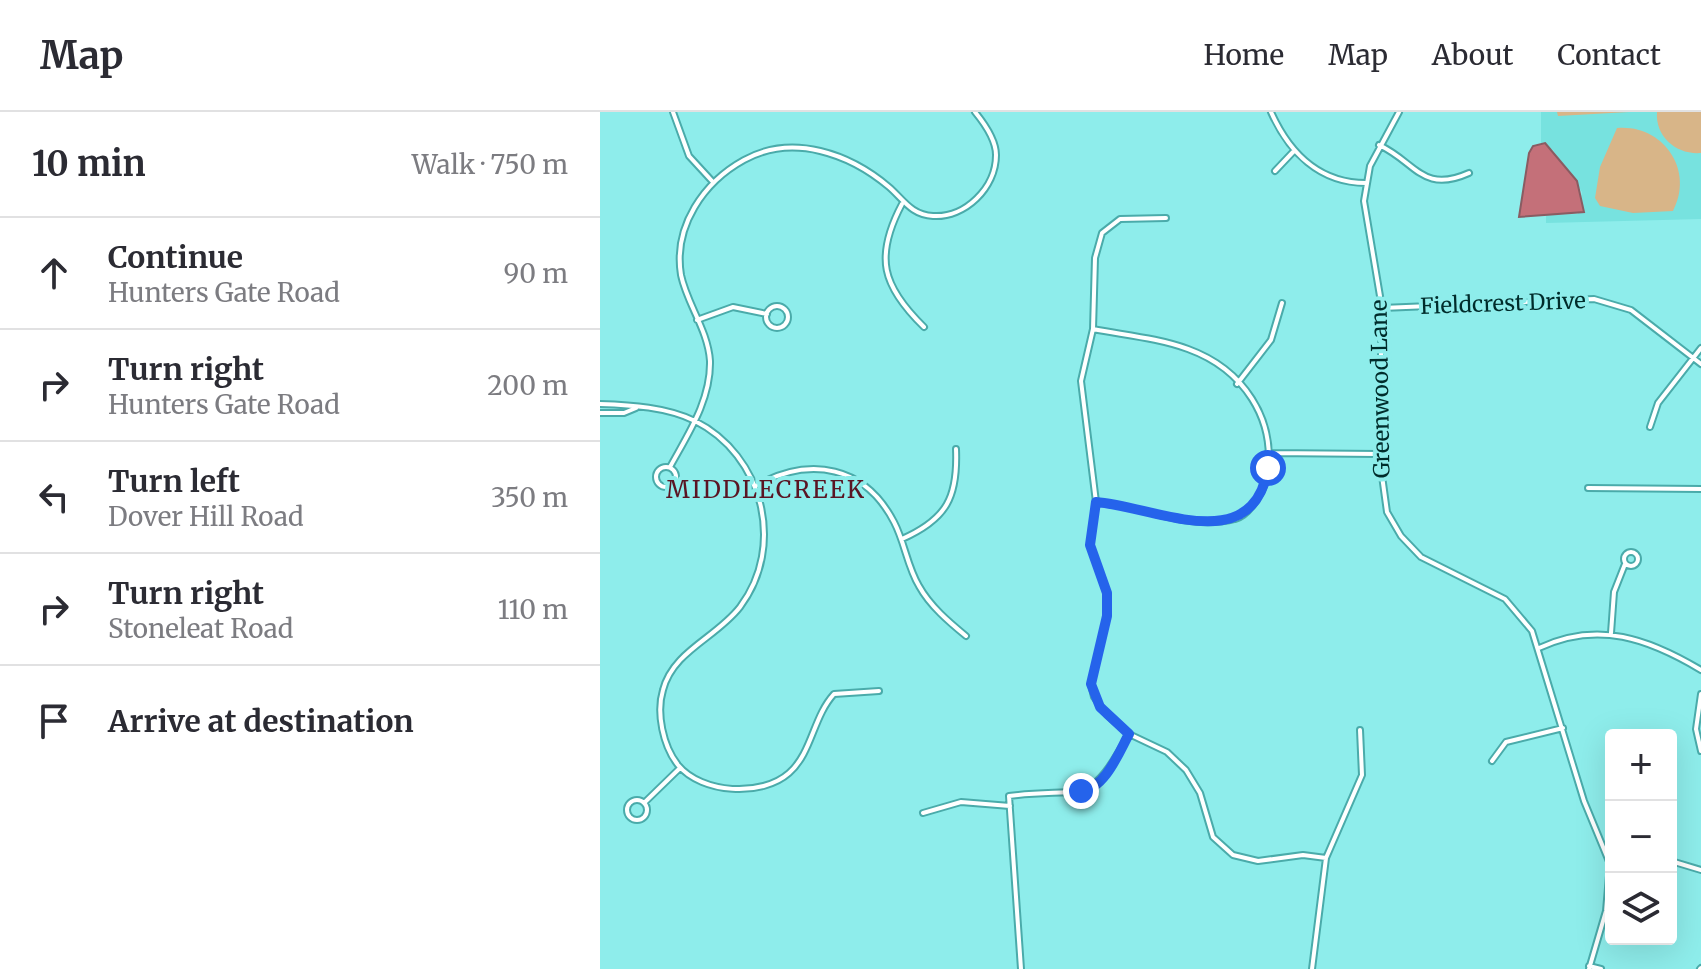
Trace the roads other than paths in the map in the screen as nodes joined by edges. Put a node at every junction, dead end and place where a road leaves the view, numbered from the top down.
1 (673, 112) edge
2 (975, 112) edge
3 (984, 112) edge
4 (1271, 112) edge
5 (1399, 112) edge
6 (980, 118) junction
7 (1379, 145) junction
8 (1293, 152) junction
9 (1275, 171) dead end
10 (1469, 173) dead end
11 (712, 181) junction
12 (1366, 183) junction
13 (902, 204) junction
14 (1166, 218) dead end
15 (1282, 303) dead end
16 (1382, 308) junction
17 (767, 314) junction
18 (697, 320) junction
19 (924, 327) dead end
20 (1093, 329) junction
21 (1701, 348) edge
22 (1693, 358) junction
23 (1701, 364) edge
24 (1237, 384) junction
25 (600, 404) edge
26 (636, 408) junction
27 (600, 413) edge
28 (695, 421) junction
29 (1650, 427) dead end
30 (956, 449) dead end
31 (1268, 453) junction
32 (1379, 454) junction
33 (670, 467) junction
34 (757, 485) junction
35 (1588, 488) dead end
36 (1701, 489) edge
37 (1096, 502) junction
38 (902, 539) junction
39 (1625, 564) dead end
40 (1611, 633) junction
41 (966, 636) dead end
42 (1539, 648) junction
43 (1701, 670) edge
44 (879, 691) dead end
45 (1701, 694) edge
46 (1563, 728) junction
47 (1360, 730) dead end
48 (1129, 734) junction
49 (1701, 751) edge
50 (1492, 761) dead end
51 (680, 768) junction
52 (644, 803) junction
53 (1010, 806) junction
54 (923, 813) dead end
55 (1605, 852) edge
56 (1326, 858) junction
57 (1677, 863) edge
58 (1701, 870) edge
59 (1609, 873) edge
60 (1589, 968) edge
61 (1021, 969) edge
62 (1312, 969) edge
63 (1601, 969) edge

1 - 11 street
2 - 6 street
3 - 6 street
4 - 8 street
5 - 7 street, Greenwood Lane
6 - 13 street
7 - 10 street
7 - 12 street, Greenwood Lane
8 - 9 street
8 - 12 street
11 - 13 street
11 - 18 street
12 - 16 street, Greenwood Lane
13 - 19 street
14 - 20 street
15 - 24 street
16 - 22 street, Fieldcrest Drive
16 - 32 street, Greenwood Lane
17 - 17 street
17 - 18 street
18 - 28 street
20 - 24 street
20 - 37 street
21 - 22 street
22 - 23 street, Fieldcrest Drive
22 - 29 street
24 - 31 street
25 - 26 street
26 - 27 street
26 - 28 street
28 - 33 street
28 - 34 street
30 - 38 street
31 - 32 street
31 - 37 street
32 - 42 street, Greenwood Lane
33 - 33 street
34 - 38 street
34 - 51 street
35 - 36 street
37 - 48 street
38 - 41 street
39 - 40 street
40 - 42 street
40 - 43 street
42 - 46 street, Greenwood Lane
44 - 51 street
45 - 49 street
46 - 50 street
46 - 55 street, Greenwood Lane
47 - 56 street
48 - 53 street
48 - 56 street
51 - 52 street
52 - 52 street
53 - 54 street
53 - 61 street
56 - 62 street
57 - 58 street
59 - 60 street, Greenwood Lane
60 - 63 street

